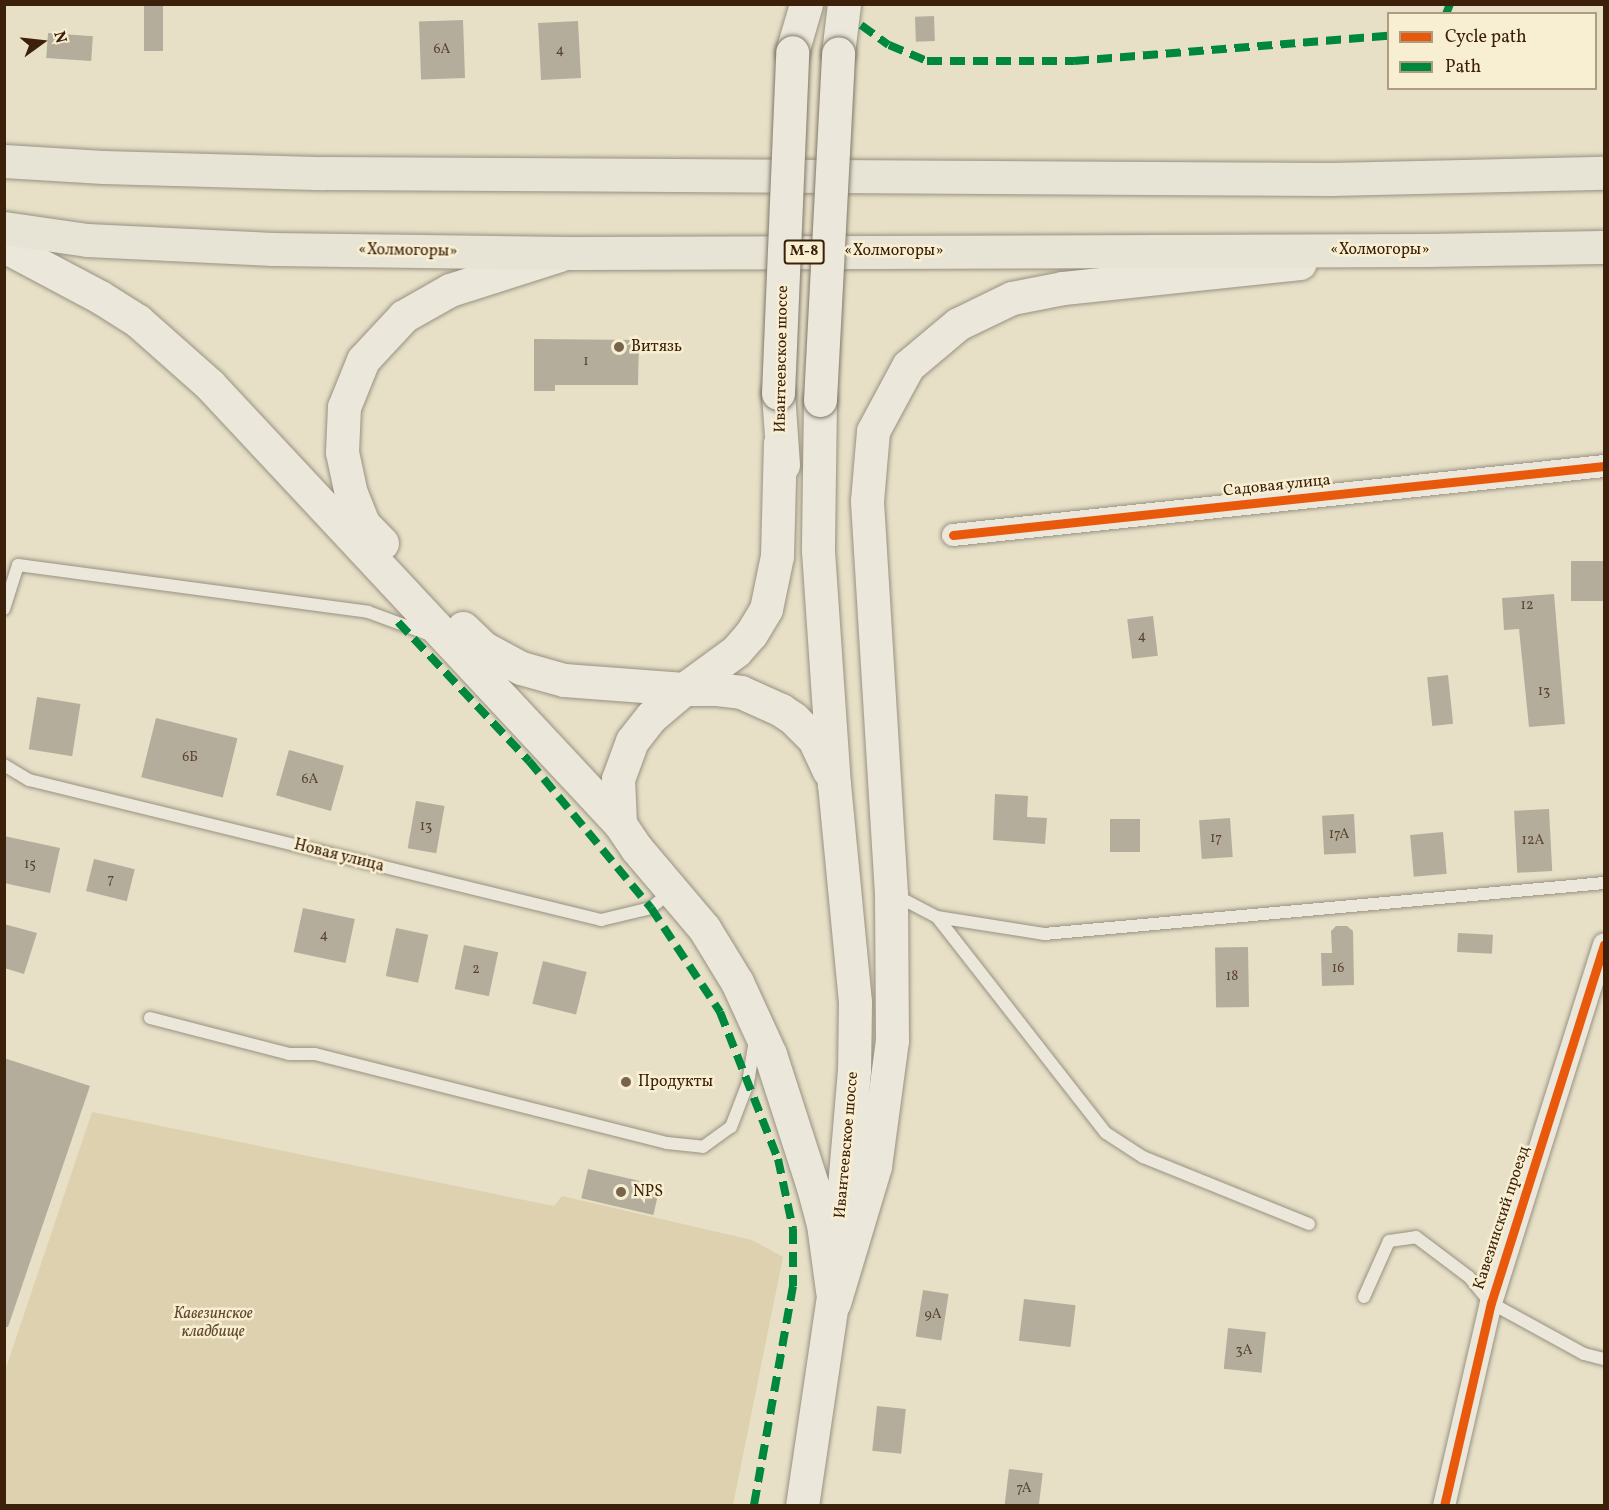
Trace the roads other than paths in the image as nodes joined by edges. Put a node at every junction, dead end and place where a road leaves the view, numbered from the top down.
1 (806, 4) edge
2 (844, 4) edge
3 (4, 160) edge
4 (1605, 173) edge
5 (4, 228) edge
6 (4, 246) edge
7 (1605, 247) edge
8 (1427, 250) junction
9 (568, 253) junction
10 (780, 442) junction
11 (1605, 466) edge
12 (953, 535) dead end
13 (4, 609) edge
14 (455, 644) junction
15 (684, 689) junction
16 (4, 765) edge
17 (834, 784) junction
18 (620, 824) junction
19 (1605, 883) edge
20 (672, 890) junction
21 (891, 894) junction
22 (937, 916) junction
23 (1605, 945) edge
24 (150, 1018) dead end
25 (758, 1024) junction
26 (1309, 1224) dead end
27 (1364, 1297) dead end
28 (834, 1303) junction
29 (1491, 1303) junction
30 (1605, 1359) edge
31 (802, 1506) edge
32 (1444, 1506) edge

1 - 10 main road, Ивантеевское шоссе, bridge
2 - 17 main road, Ивантеевское шоссе, bridge
3 - 4 highway
5 - 9 highway, «Холмогоры» / М-8
6 - 14 main road
7 - 8 highway, «Холмогоры» / М-8
8 - 9 highway, «Холмогоры» / М-8
8 - 21 main road
9 - 15 main road
10 - 15 main road
10 - 17 main road, Ивантеевское шоссе
11 - 12 street, Садовая улица
13 - 14 lane
14 - 18 main road
15 - 17 main road
15 - 18 main road
16 - 20 lane, Новая улица
17 - 28 main road, Ивантеевское шоссе
18 - 20 main road
19 - 22 lane
20 - 25 main road
21 - 22 lane
21 - 28 main road
22 - 26 lane
23 - 29 street, Кавезинский проезд
24 - 25 lane
25 - 28 main road
27 - 29 lane
28 - 31 main road, Ивантеевское шоссе
29 - 30 lane
29 - 32 street, Кавезинский проезд

